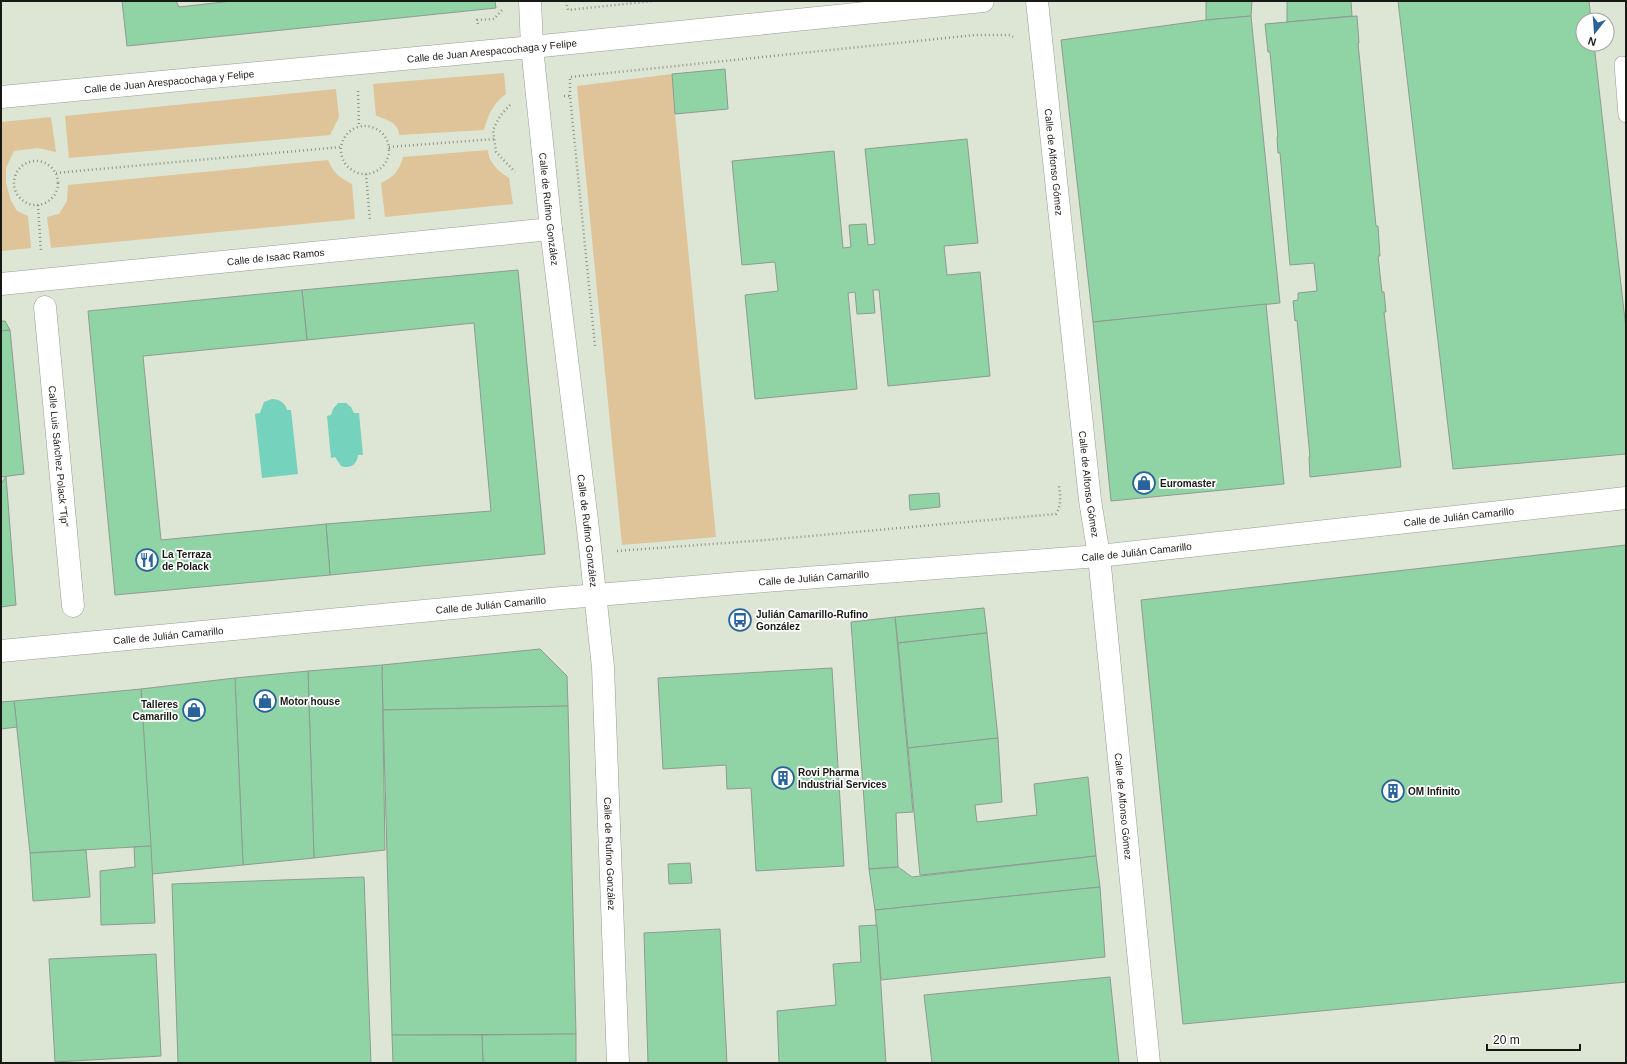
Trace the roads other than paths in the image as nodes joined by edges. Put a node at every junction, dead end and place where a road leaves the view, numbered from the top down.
1 (530, 1) edge
2 (983, 1) edge
3 (1037, 1) edge
4 (532, 47) junction
5 (1622, 64) dead end
6 (1, 97) edge
7 (1626, 115) edge
8 (551, 229) junction
9 (1, 284) edge
10 (45, 307) dead end
11 (1626, 498) edge
12 (1099, 556) junction
13 (595, 596) junction
14 (73, 606) dead end
15 (1, 651) edge
16 (618, 1063) edge
17 (1149, 1063) edge

1 - 4 street, Calle de Rufino González
2 - 4 street, Calle de Juan Arespacochaga y Felipe
3 - 12 street, Calle de Alfonso Gómez
4 - 6 street, Calle de Juan Arespacochaga y Felipe
4 - 8 street, Calle de Rufino González
5 - 7 lane
8 - 9 street, Calle de Isaac Ramos
8 - 13 street, Calle de Rufino González
10 - 14 street, Calle Luis Sánchez Polack "Tip"
11 - 12 street, Calle de Julián Camarillo
12 - 13 street, Calle de Julián Camarillo
12 - 17 street, Calle de Alfonso Gómez
13 - 15 street, Calle de Julián Camarillo
13 - 16 street, Calle de Rufino González

